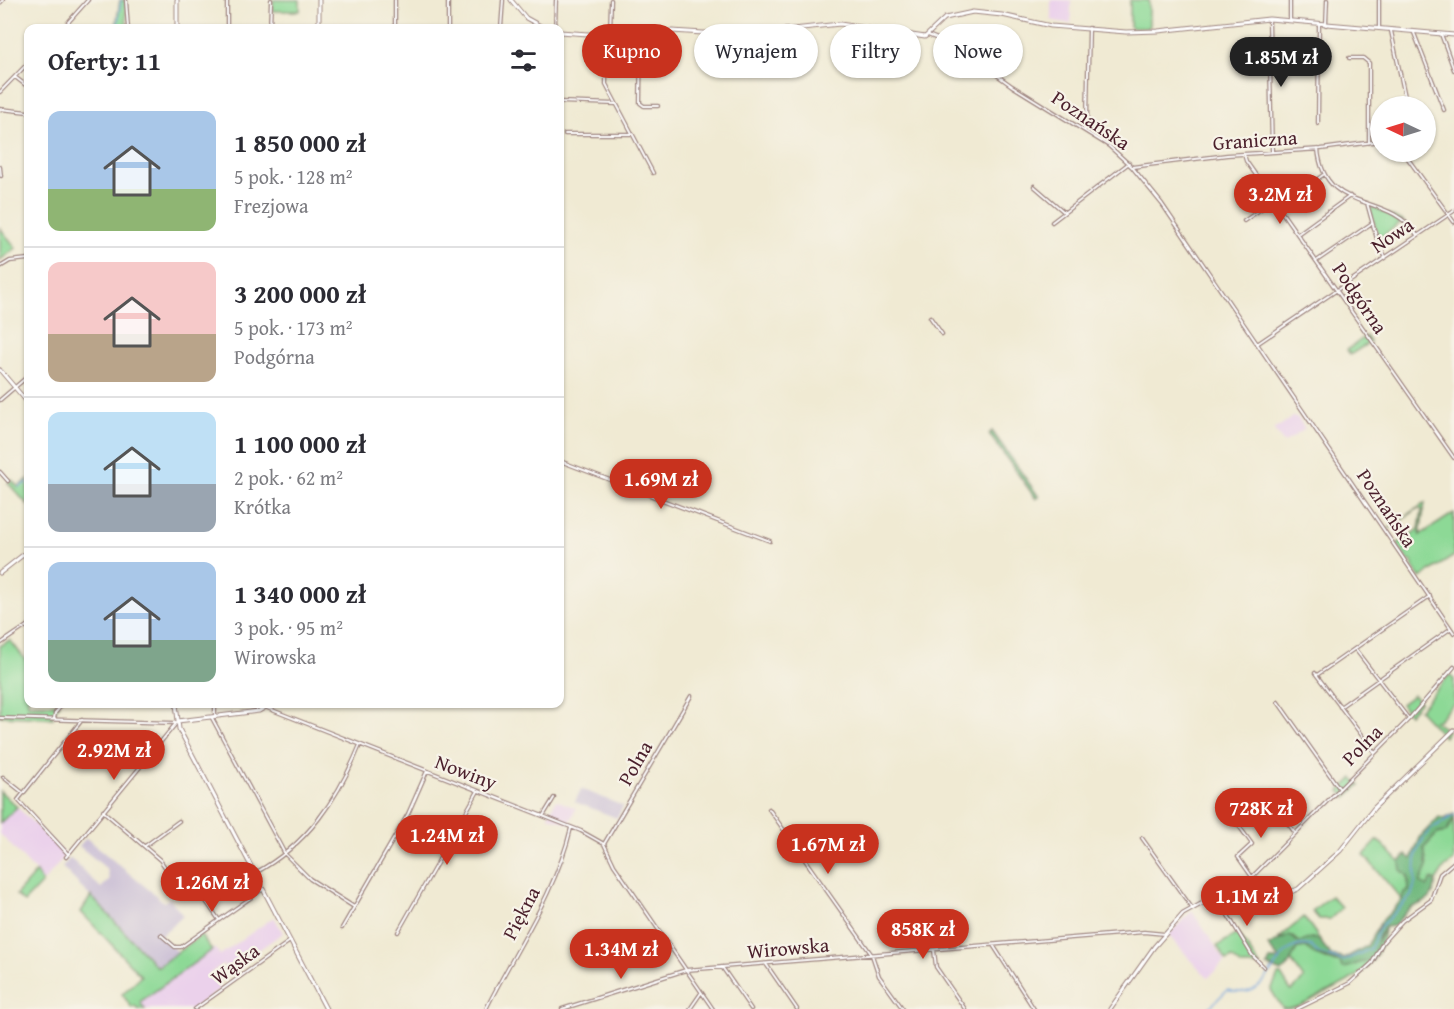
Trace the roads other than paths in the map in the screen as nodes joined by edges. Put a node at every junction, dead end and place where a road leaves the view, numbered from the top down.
1 (88, 0) edge
2 (126, 0) edge
3 (177, 0) edge
4 (227, 0) edge
5 (271, 0) edge
6 (319, 0) edge
7 (395, 0) edge
8 (448, 0) edge
9 (503, 0) edge
10 (556, 0) edge
11 (610, 0) edge
12 (1290, 0) edge
13 (1327, 0) edge
14 (1379, 0) edge
15 (512, 1) edge
16 (503, 7) junction
17 (1269, 19) junction
18 (1290, 20) junction
19 (67, 24) edge
20 (128, 24) edge
21 (177, 24) edge
22 (227, 24) edge
23 (270, 24) edge
24 (319, 24) edge
25 (395, 24) edge
26 (448, 24) edge
27 (501, 24) edge
28 (537, 24) edge
29 (555, 24) edge
30 (609, 24) edge
31 (1319, 24) junction
32 (1326, 24) junction
33 (1089, 28) junction
34 (1379, 30) junction
35 (1391, 31) junction
36 (682, 32) edge
37 (564, 33) edge
38 (582, 33) edge
39 (1414, 33) junction
40 (1441, 34) junction
41 (928, 35) junction
42 (1454, 35) edge
43 (1349, 58) dead end
44 (24, 67) edge
45 (1454, 70) edge
46 (15, 76) junction
47 (605, 78) edge
48 (640, 78) edge
49 (24, 84) edge
50 (0, 93) edge
51 (1405, 96) edge
52 (564, 102) edge
53 (616, 104) junction
54 (658, 106) dead end
55 (0, 109) edge
56 (1444, 110) dead end
57 (24, 112) edge
58 (1318, 124) dead end
59 (1084, 131) junction
60 (632, 134) junction
61 (565, 135) dead end
62 (1369, 143) joint
63 (1318, 149) junction
64 (1272, 152) junction
65 (1244, 154) junction
66 (1410, 162) edge
67 (1129, 163) junction
68 (0, 167) edge
69 (1132, 167) junction
70 (653, 173) dead end
71 (1323, 175) junction
72 (1, 176) edge
73 (1310, 184) junction
74 (1034, 186) dead end
75 (1350, 196) junction
76 (1274, 200) junction
77 (1367, 203) junction
78 (1454, 211) edge
79 (1064, 213) junction
80 (1448, 214) junction
81 (1244, 221) dead end
82 (1052, 222) dead end
83 (1454, 222) edge
84 (1372, 223) junction
85 (1299, 233) junction
86 (1417, 235) junction
87 (1385, 256) junction
88 (24, 259) edge
89 (1318, 260) junction
90 (0, 267) edge
91 (1337, 288) junction
92 (930, 317) dead end
93 (942, 334) dead end
94 (1257, 344) junction
95 (0, 370) edge
96 (24, 380) edge
97 (15, 388) junction
98 (24, 399) edge
99 (0, 400) edge
100 (1454, 458) edge
101 (564, 463) edge
102 (0, 472) edge
103 (8, 481) dead end
104 (770, 541) dead end
105 (24, 554) edge
106 (1, 570) edge
107 (1430, 596) junction
108 (24, 628) edge
109 (1451, 628) junction
110 (1454, 633) edge
111 (0, 644) edge
112 (1355, 649) junction
113 (1454, 667) edge
114 (1377, 680) junction
115 (689, 697) dead end
116 (1278, 702) dead end
117 (1340, 707) junction
118 (59, 708) edge
119 (176, 708) edge
120 (215, 708) edge
121 (267, 708) joint
122 (214, 717) junction
123 (0, 718) edge
124 (1409, 718) junction
125 (54, 719) junction
126 (82, 720) junction
127 (176, 722) junction
128 (1454, 730) edge
129 (360, 745) junction
130 (1375, 753) junction
131 (427, 771) junction
132 (3, 777) dead end
133 (1340, 789) junction
134 (478, 791) junction
135 (23, 792) junction
136 (554, 798) dead end
137 (769, 809) dead end
138 (103, 811) junction
139 (1231, 815) dead end
140 (543, 816) junction
141 (1283, 817) dead end
142 (179, 821) dead end
143 (571, 827) junction
144 (1295, 834) junction
145 (1142, 838) dead end
146 (604, 844) junction
147 (145, 846) junction
148 (285, 854) junction
149 (1454, 862) edge
150 (255, 873) junction
151 (172, 877) dead end
152 (1251, 877) junction
153 (194, 884) dead end
154 (263, 889) junction
155 (1239, 895) junction
156 (354, 907) junction
157 (1192, 908) junction
158 (219, 920) junction
159 (342, 928) dead end
160 (398, 932) dead end
161 (1165, 934) junction
162 (162, 935) dead end
163 (290, 941) junction
164 (993, 945) junction
165 (934, 949) junction
166 (872, 955) junction
167 (766, 964) junction
168 (722, 967) junction
169 (1264, 967) dead end
170 (686, 970) junction
171 (702, 993) junction
172 (195, 1009) edge
173 (326, 1009) edge
174 (486, 1009) edge
175 (561, 1009) edge
176 (690, 1009) edge
177 (713, 1009) edge
178 (751, 1009) edge
179 (797, 1009) edge
180 (903, 1009) edge
181 (965, 1009) edge
182 (1034, 1009) edge
183 (1110, 1009) edge
184 (1297, 1009) edge

1 - 19 street
2 - 20 street
3 - 21 street
4 - 22 street
5 - 23 street
6 - 24 street
7 - 25 street
8 - 26 street
9 - 16 street
10 - 29 street
11 - 30 street
12 - 18 street
13 - 32 street
14 - 34 street
15 - 16 street
15 - 28 street
16 - 27 street
17 - 18 street
17 - 33 street
17 - 64 street
18 - 31 street
31 - 32 street
31 - 58 street
32 - 34 street
33 - 41 street
33 - 59 street
34 - 35 street
35 - 39 street
35 - 51 street
36 - 41 street, Poznańska
37 - 38 street, Poznańska
39 - 40 street
39 - 56 street
40 - 42 street
40 - 45 street
41 - 59 street, Poznańska
43 - 62 street
44 - 46 street
46 - 49 street
46 - 50 street
47 - 53 street
48 - 54 street
52 - 53 street
53 - 60 street
55 - 57 street
59 - 67 street, Poznańska
60 - 61 street
60 - 70 street
62 - 63 street, Graniczna
63 - 64 street, Graniczna
63 - 71 street
64 - 65 street, Graniczna
65 - 69 street, Graniczna
65 - 76 street, Podgórna
66 - 80 street
67 - 69 street, Poznańska
67 - 79 street
68 - 72 street
69 - 94 street, Poznańska
71 - 73 street
71 - 75 street
73 - 73 street
74 - 79 street
75 - 77 street
75 - 85 street
76 - 81 street
76 - 85 street, Podgórna
77 - 84 street
77 - 86 street
78 - 80 street, Nowa
79 - 82 street
80 - 83 street
80 - 86 street, Nowa
84 - 87 street
84 - 89 street
85 - 89 street, Podgórna
86 - 87 street, Nowa
87 - 91 street, Nowa
88 - 90 street
89 - 91 street, Podgórna
91 - 94 street, Nowa
91 - 100 street, Podgórna
92 - 93 street
94 - 107 street, Poznańska
95 - 97 street
96 - 97 street
97 - 98 street
97 - 99 street
101 - 104 street
102 - 103 street
105 - 106 street
107 - 109 street, Poznańska
107 - 112 street
108 - 111 street
109 - 110 street, Poznańska
109 - 114 street
112 - 114 street
112 - 117 street
113 - 124 street, Polna
114 - 117 street
114 - 124 street
115 - 146 street, Polna
116 - 133 street
117 - 130 street
118 - 125 street
119 - 127 street
120 - 122 street
121 - 122 street
121 - 129 street, Nowiny
122 - 127 street
122 - 148 street
123 - 125 street
124 - 130 street, Polna
125 - 126 street
126 - 127 street
126 - 135 street
127 - 138 street
127 - 150 street
128 - 155 street
129 - 131 street, Nowiny
129 - 148 street
130 - 133 street, Polna
131 - 134 street, Nowiny
131 - 156 street
132 - 135 street
133 - 144 street, Polna
134 - 140 street, Nowiny
134 - 160 street
135 - 138 street
136 - 140 street
137 - 166 street
138 - 147 street
139 - 152 street
140 - 143 street, Nowiny
141 - 144 street
142 - 147 street
143 - 146 street, Nowiny
143 - 174 street, Piękna
144 - 152 street, Polna
145 - 157 street
146 - 170 street
147 - 151 street
148 - 150 street
148 - 156 street
149 - 184 street
150 - 154 street
152 - 155 street, Polna
153 - 158 street
154 - 158 street
154 - 163 street
155 - 157 street
155 - 169 street, Polna
156 - 159 street
157 - 161 street
158 - 162 street
161 - 164 street, Wirowska
161 - 183 street
163 - 172 street, Wąska
163 - 173 street
164 - 165 street, Wirowska
164 - 182 street
165 - 166 street, Wirowska
165 - 181 street
166 - 167 street, Wirowska
166 - 180 street
167 - 168 street, Wirowska
167 - 179 street
168 - 170 street, Wirowska
168 - 178 street
170 - 171 street
170 - 175 street, Wirowska
171 - 176 street
171 - 177 street

